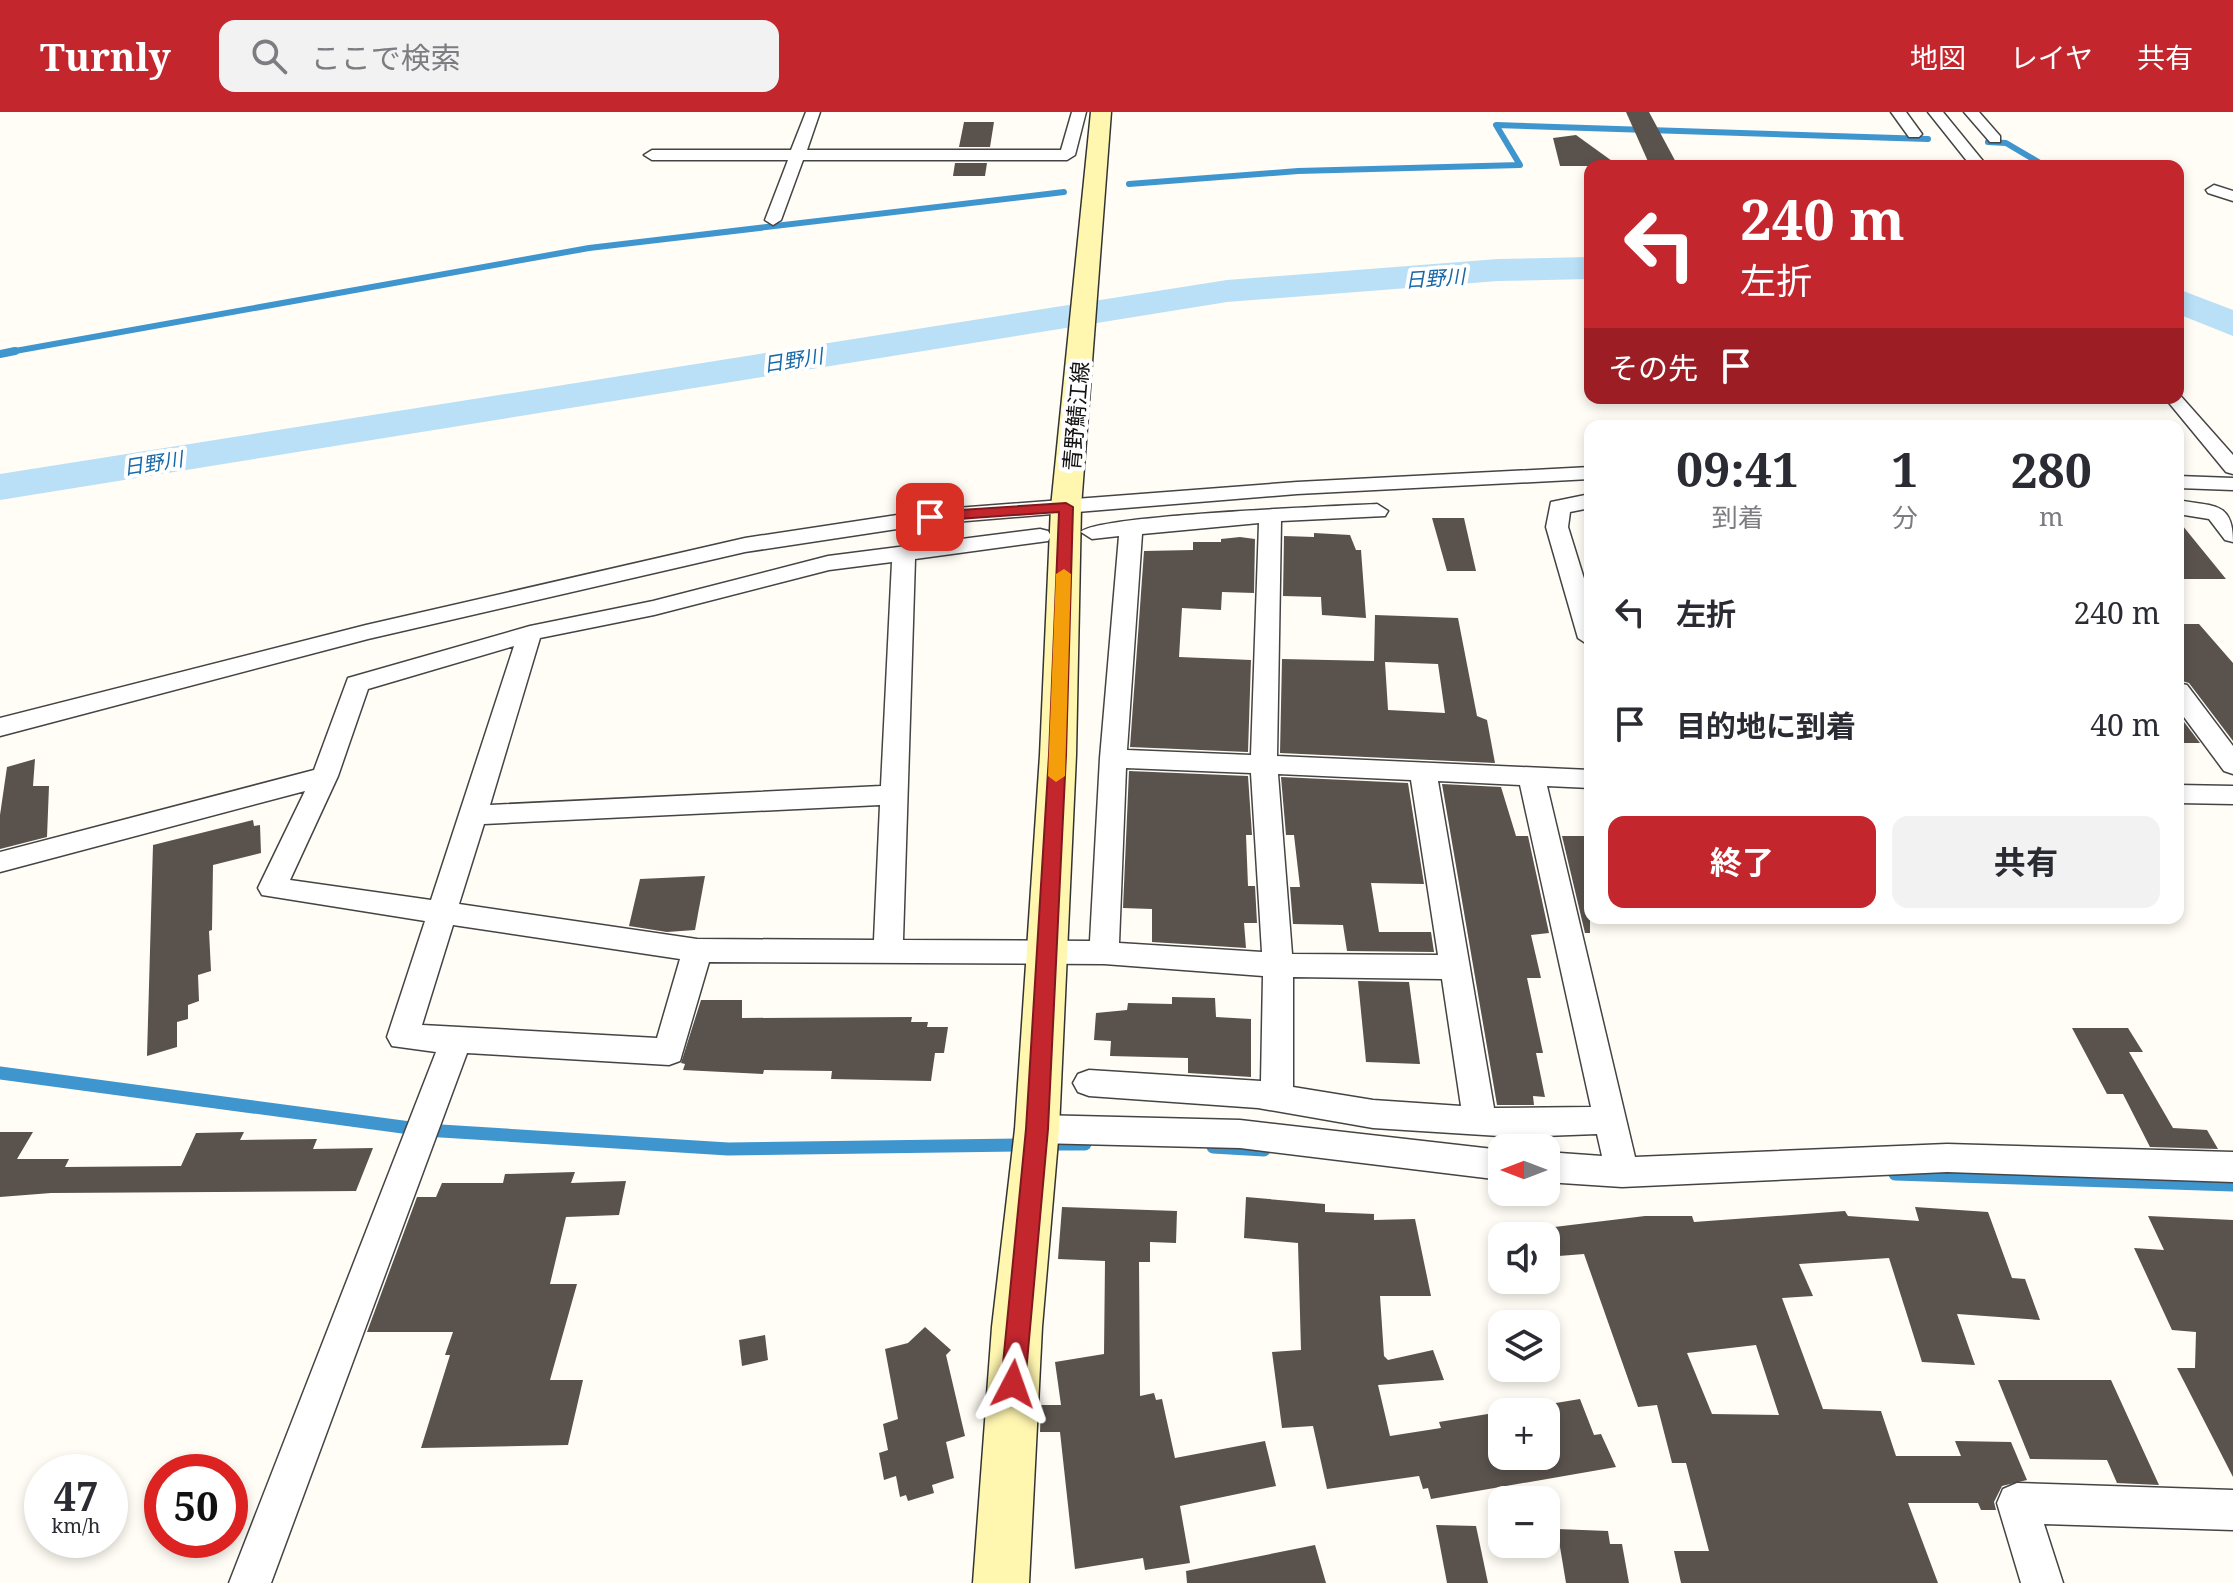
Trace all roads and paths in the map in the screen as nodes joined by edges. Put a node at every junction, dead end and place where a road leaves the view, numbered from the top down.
1 (813, 112) edge
2 (1079, 112) edge
3 (1101, 112) edge
4 (1898, 112) edge
5 (1935, 112) edge
6 (1971, 112) edge
7 (1914, 134) dead end
8 (1995, 139) dead end
9 (652, 155) dead end
10 (798, 155) junction
11 (1974, 160) edge
12 (2214, 190) dead end
13 (2233, 196) edge
14 (773, 220) dead end
15 (2180, 404) edge
16 (2233, 468) edge
17 (1584, 473) edge
18 (2184, 482) edge
19 (2233, 484) edge
20 (1584, 502) edge
21 (2184, 508) edge
22 (1075, 511) junction
23 (1377, 511) dead end
24 (1270, 515) junction
25 (1131, 528) junction
26 (2233, 535) edge
27 (1040, 536) dead end
28 (904, 553) junction
29 (1584, 618) edge
30 (530, 633) junction
31 (2184, 699) edge
32 (0, 727) edge
33 (1113, 758) junction
34 (1264, 765) junction
35 (2233, 765) edge
36 (1423, 772) junction
37 (325, 776) junction
38 (1532, 778) junction
39 (1584, 779) edge
40 (2184, 794) edge
41 (895, 795) junction
42 (2233, 795) edge
43 (473, 815) junction
44 (0, 862) edge
45 (442, 914) junction
46 (697, 950) junction
47 (888, 953) junction
48 (1104, 953) junction
49 (1045, 955) junction
50 (1278, 965) junction
51 (1454, 967) junction
52 (457, 1038) junction
53 (1089, 1083) dead end
54 (1277, 1097) junction
55 (1480, 1120) junction
56 (1610, 1120) junction
57 (1037, 1129) junction
58 (1488, 1163) edge
59 (2233, 1167) edge
60 (1560, 1168) edge
61 (1622, 1172) junction
62 (2233, 1510) edge
63 (250, 1583) edge
64 (1001, 1583) edge
65 (2042, 1583) edge

1 - 10 street
2 - 10 street
3 - 22 main road, 青野鯖江線
4 - 7 street
5 - 11 street
6 - 8 street
9 - 10 street
10 - 14 street
12 - 13 street
15 - 16 street
17 - 22 street
18 - 19 street
20 - 29 street
21 - 26 street
22 - 25 street
22 - 32 street
22 - 49 main road, 青野鯖江線
23 - 24 street
24 - 25 street
24 - 34 street
25 - 33 street
27 - 28 street
28 - 30 street
28 - 41 street
30 - 37 street
30 - 43 street
31 - 35 street
33 - 34 street
33 - 48 street
34 - 36 street
34 - 50 street
36 - 38 street
36 - 51 street
37 - 44 street
37 - 45 street
38 - 39 street
38 - 56 street
40 - 42 street
41 - 43 street
41 - 47 street
43 - 45 street
45 - 46 street
45 - 52 street
46 - 47 street
46 - 52 street
47 - 49 street
48 - 49 street
48 - 50 street
49 - 57 main road, 青野鯖江線
50 - 51 street
50 - 54 street
51 - 55 street
52 - 63 street
53 - 54 street
54 - 55 street
55 - 56 street
56 - 61 street
57 - 58 street
57 - 64 main road, 青野鯖江線
59 - 61 street
60 - 61 street
62 - 65 street

